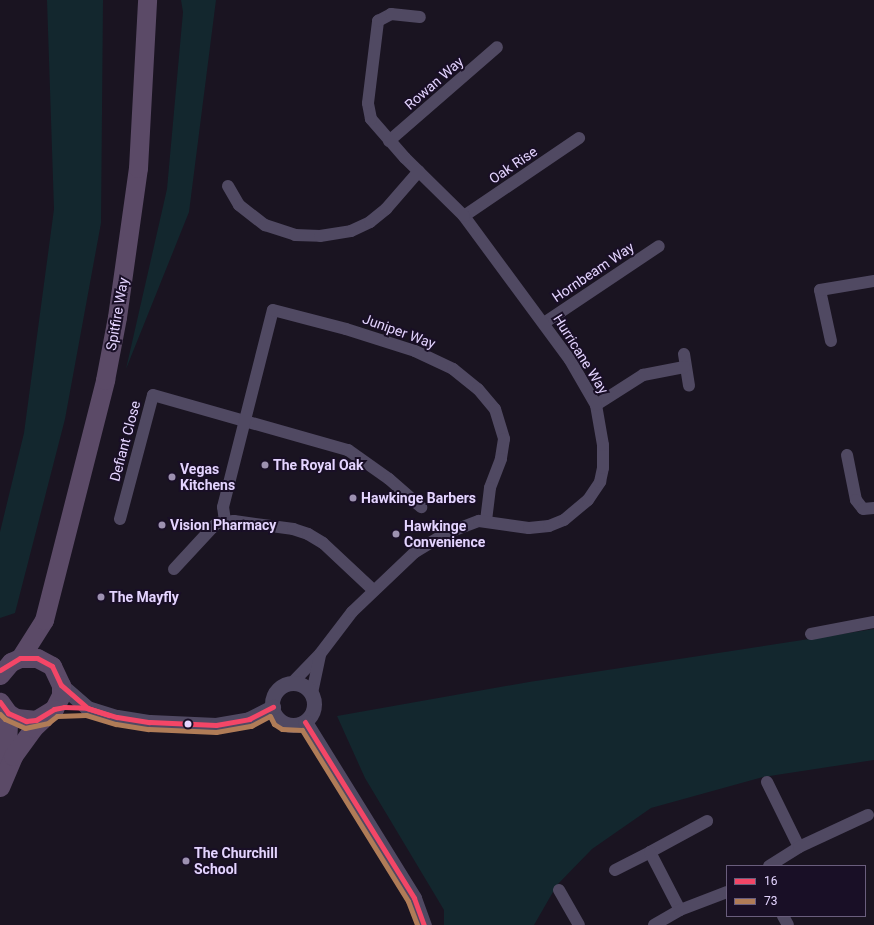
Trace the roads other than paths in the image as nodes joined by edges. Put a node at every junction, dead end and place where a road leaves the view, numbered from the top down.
1 (147, 0) edge
2 (420, 17) dead end
3 (497, 47) dead end
4 (579, 138) dead end
5 (389, 141) junction
6 (420, 171) junction
7 (228, 186) dead end
8 (464, 216) junction
9 (659, 246) dead end
10 (874, 281) edge
11 (544, 323) junction
12 (831, 341) dead end
13 (689, 386) dead end
14 (596, 405) junction
15 (246, 419) junction
16 (847, 455) dead end
17 (421, 507) dead end
18 (874, 508) edge
19 (120, 519) dead end
20 (486, 520) junction
21 (225, 521) junction
22 (174, 569) dead end
23 (373, 590) junction
24 (44, 620) junction
25 (874, 622) edge
26 (811, 634) dead end
27 (320, 654) junction
28 (20, 658) junction
29 (52, 666) junction
30 (1, 671) edge
31 (292, 683) junction
32 (61, 685) junction
33 (312, 693) junction
34 (1, 704) edge
35 (272, 707) junction
36 (87, 708) junction
37 (50, 713) junction
38 (305, 722) junction
39 (3, 779) edge
40 (767, 782) dead end
41 (868, 815) dead end
42 (707, 821) dead end
43 (799, 847) junction
44 (650, 852) junction
45 (771, 865) edge
46 (615, 870) dead end
47 (559, 890) dead end
48 (726, 892) edge
49 (680, 910) junction
50 (424, 925) edge
51 (579, 925) edge
52 (654, 925) edge

1 - 24 main road, Spitfire Way
2 - 5 street, Hurricane Way
3 - 5 street, Rowan Way
4 - 8 street, Oak Rise
5 - 6 street, Hurricane Way
6 - 7 street
6 - 8 street, Hurricane Way
8 - 11 street, Hurricane Way
9 - 11 street, Hornbeam Way
10 - 12 street
11 - 14 street, Hurricane Way
13 - 14 street
14 - 20 street, Hurricane Way
15 - 17 street, Defiant Close
15 - 19 street, Defiant Close
15 - 20 street, Juniper Way
15 - 21 street
16 - 18 street
20 - 23 street, Hurricane Way
21 - 22 street
21 - 23 street
23 - 27 street, Hurricane Way
24 - 28 main road, Spitfire Way
24 - 29 main road, Spitfire Way
25 - 26 street
27 - 31 street, Hurricane Way
27 - 33 street, Hurricane Way
28 - 29 main road
28 - 30 main road
29 - 32 main road, Spitfire Way
31 - 33 street
31 - 35 street
32 - 36 street
32 - 37 main road
33 - 38 street
34 - 37 main road
34 - 39 main road
35 - 36 street
35 - 38 street
36 - 37 street
37 - 39 main road
38 - 50 street
40 - 43 street
41 - 43 street
42 - 44 street
43 - 45 street
44 - 46 street
44 - 49 street
47 - 51 street
48 - 49 street
49 - 52 street

